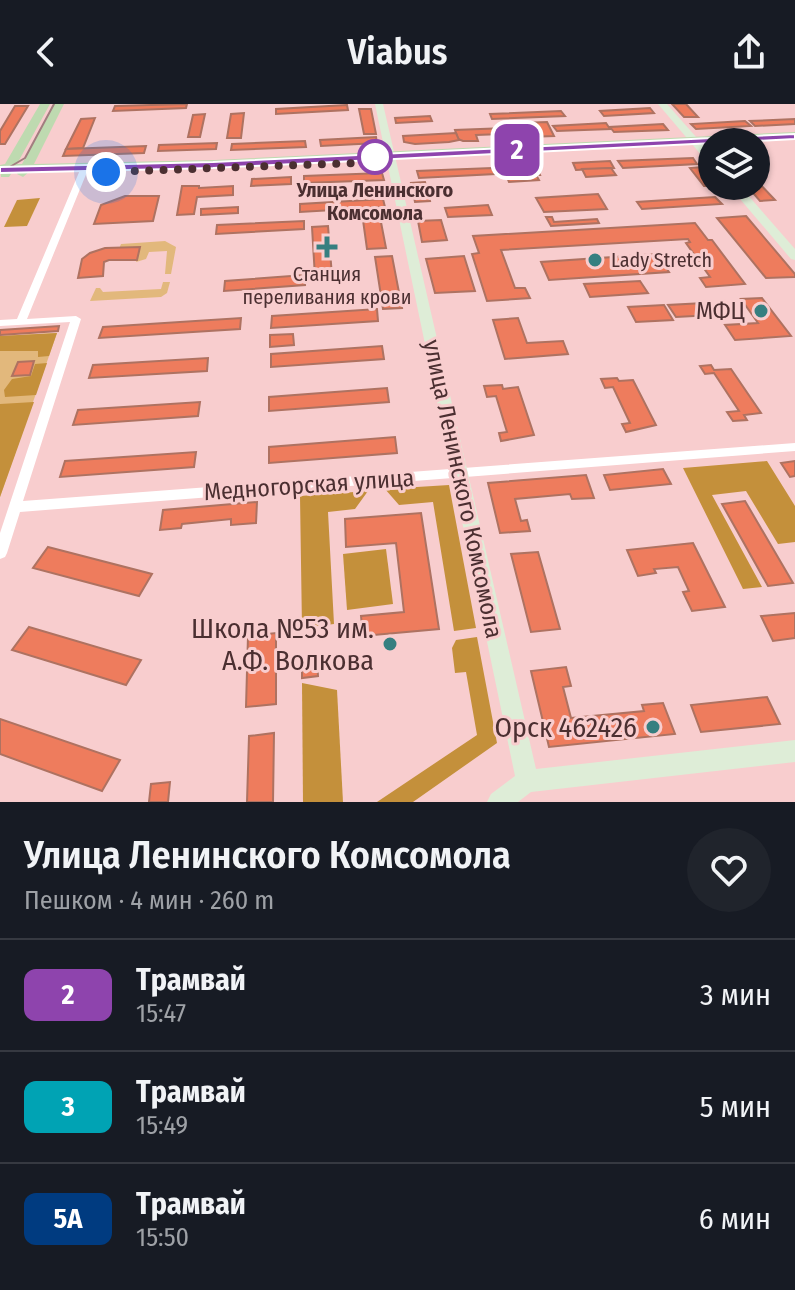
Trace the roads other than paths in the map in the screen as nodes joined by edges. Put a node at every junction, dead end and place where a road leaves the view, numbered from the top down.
1 (45, 104) edge
2 (59, 104) edge
3 (379, 104) edge
4 (662, 104) edge
5 (53, 116) junction
6 (38, 117) junction
7 (795, 135) edge
8 (698, 140) edge
9 (770, 140) edge
10 (770, 141) edge
11 (795, 142) edge
12 (698, 144) edge
13 (391, 157) junction
14 (107, 168) junction
15 (25, 170) junction
16 (3, 171) edge
17 (83, 172) junction
18 (746, 200) edge
19 (795, 256) edge
20 (21, 322) junction
21 (0, 323) edge
22 (795, 447) edge
23 (460, 473) junction
24 (15, 507) junction
25 (0, 553) edge
26 (795, 751) edge
27 (527, 781) junction
28 (499, 802) edge

1 - 6 main road
2 - 5 main road
3 - 13 street, улица Ленинского Комсомола
4 - 8 street
5 - 6 street
5 - 15 main road
6 - 16 main road
7 - 9 main road
10 - 11 main road
12 - 13 main road
13 - 14 main road
13 - 23 street, улица Ленинского Комсомола
14 - 15 main road
14 - 17 main road
15 - 16 main road
15 - 17 main road
17 - 20 street
18 - 19 street
20 - 21 street
20 - 24 street
22 - 23 street, Медногорская улица
23 - 24 street, Медногорская улица
23 - 27 street, улица Ленинского Комсомола
24 - 25 street
26 - 27 street
27 - 28 street

